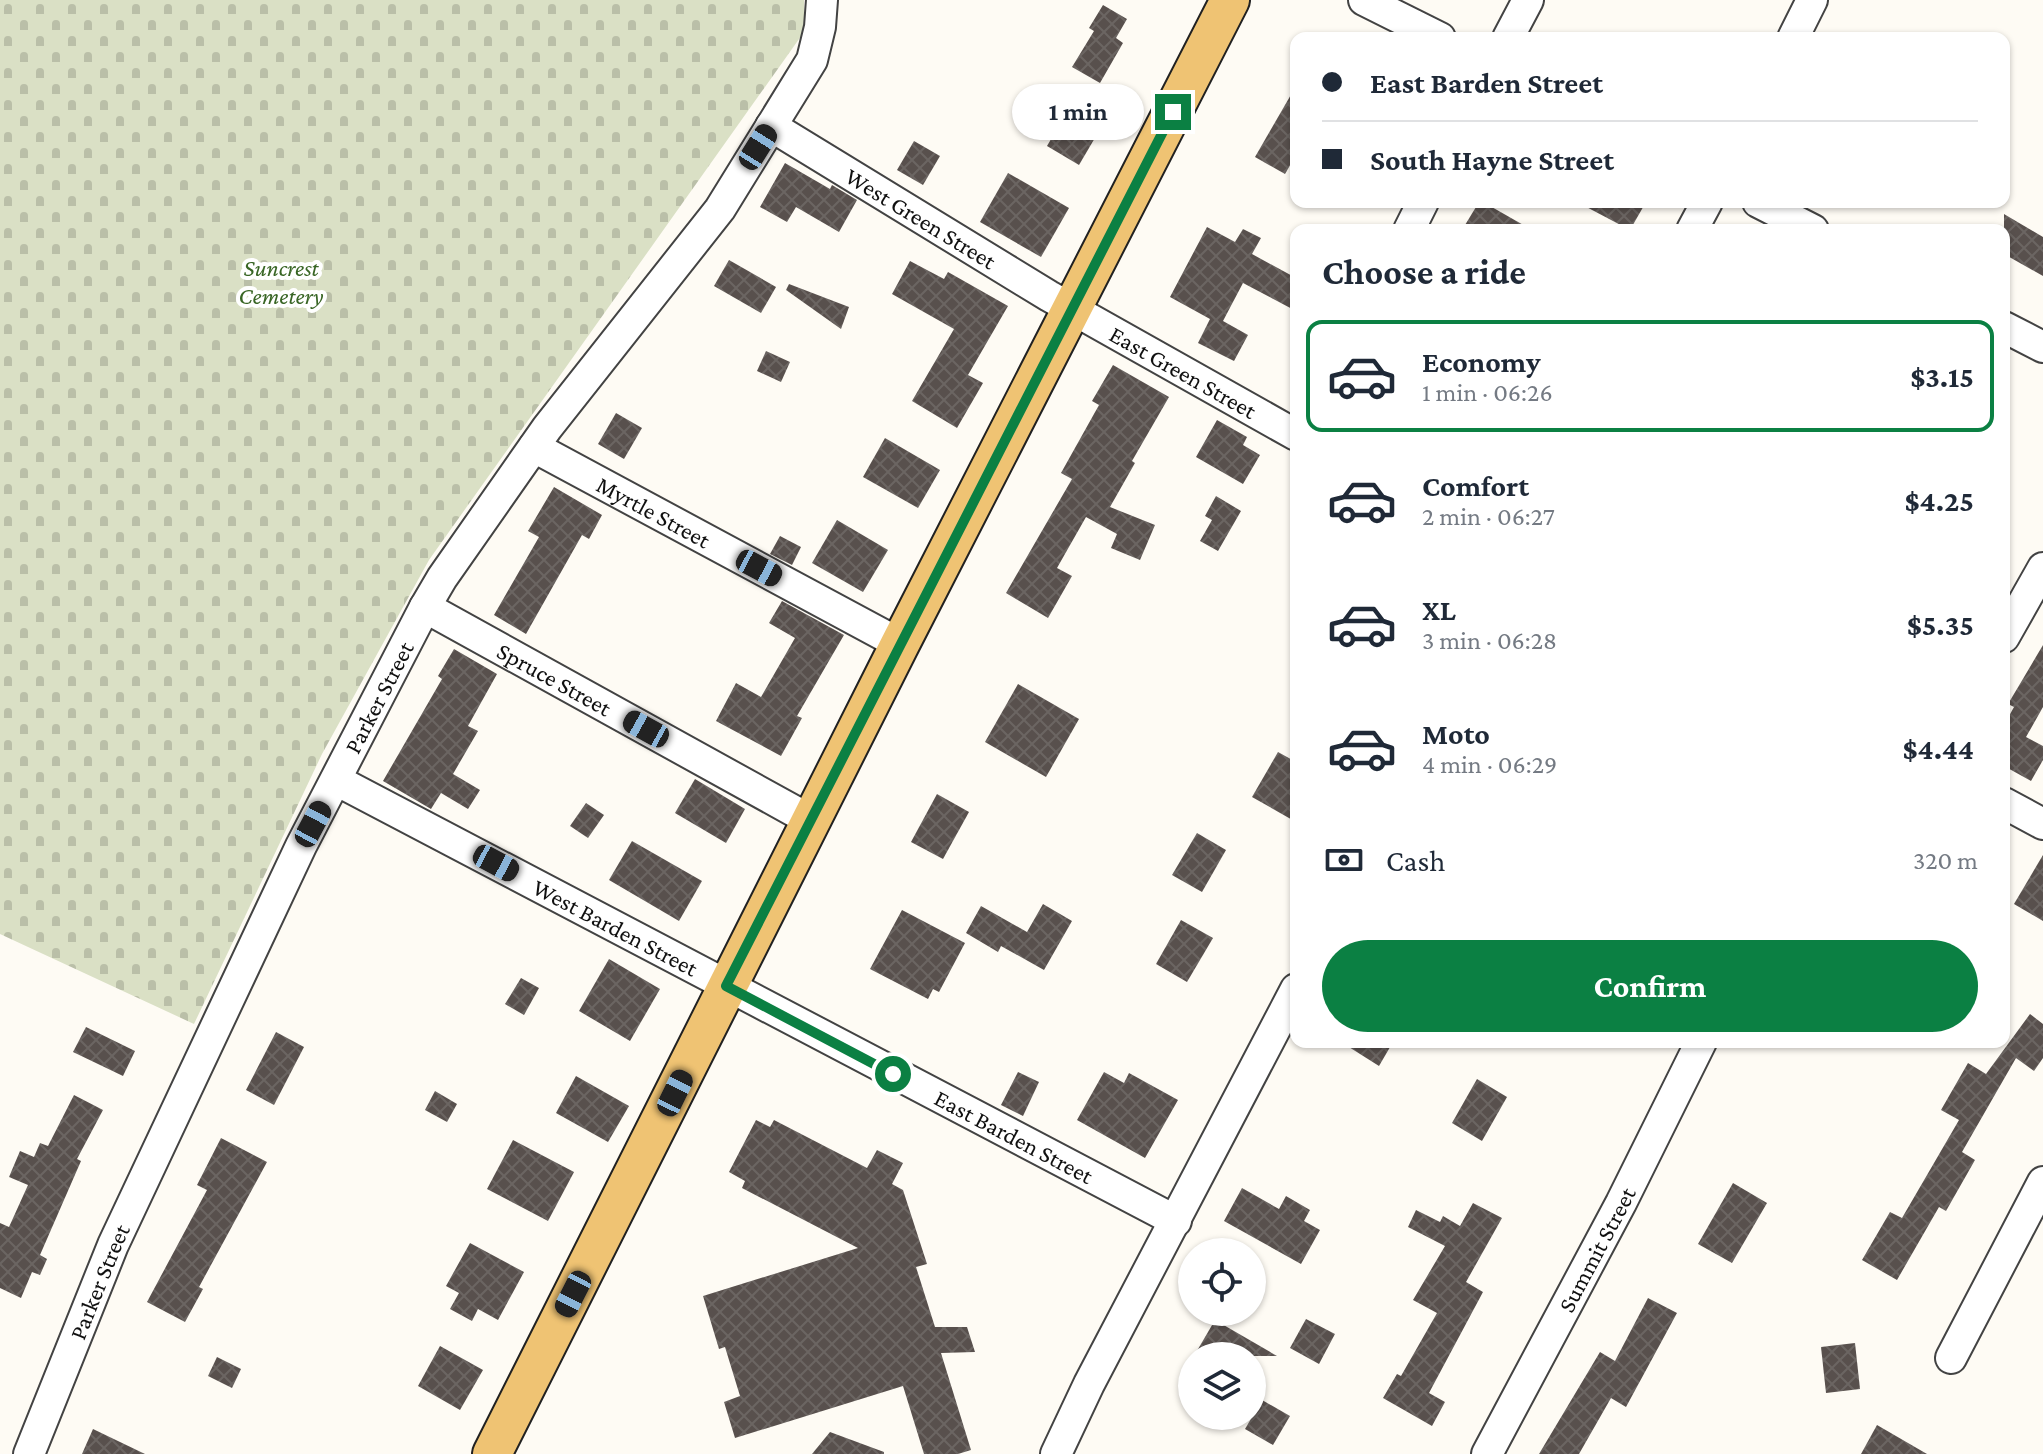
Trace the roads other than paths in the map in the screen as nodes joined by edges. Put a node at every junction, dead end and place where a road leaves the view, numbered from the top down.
1 (822, 0) edge
2 (1230, 0) edge
3 (1364, 0) edge
4 (1528, 0) edge
5 (1812, 0) edge
6 (1428, 32) edge
7 (1511, 32) edge
8 (1796, 32) edge
9 (771, 126) junction
10 (1770, 208) edge
11 (1801, 224) edge
12 (1072, 309) junction
13 (2010, 330) edge
14 (2043, 347) edge
15 (1290, 432) edge
16 (534, 447) junction
17 (2043, 568) edge
18 (425, 607) junction
19 (2010, 626) edge
20 (900, 644) junction
21 (336, 780) junction
22 (2010, 806) edge
23 (812, 821) junction
24 (2043, 824) edge
25 (726, 986) junction
26 (1290, 1001) edge
27 (1698, 1048) edge
28 (2043, 1182) edge
29 (1176, 1221) junction
30 (1951, 1358) dead end
31 (29, 1454) edge
32 (492, 1454) edge
33 (1056, 1454) edge
34 (1487, 1454) edge

1 - 9 street, Parker Street
2 - 12 main road
3 - 6 street
4 - 7 street
5 - 8 street
9 - 12 street, West Green Street
9 - 16 street, Parker Street
10 - 11 street
12 - 15 street, East Green Street
12 - 20 main road
13 - 14 street
16 - 18 street, Parker Street
16 - 20 street, Myrtle Street
17 - 19 street
18 - 21 street, Parker Street
18 - 23 street, Spruce Street
20 - 23 main road
21 - 25 street, West Barden Street
21 - 31 street, Parker Street
22 - 24 street
23 - 25 main road
25 - 29 street, East Barden Street
25 - 32 main road
26 - 29 street
27 - 34 street, Summit Street
28 - 30 street
29 - 33 street

